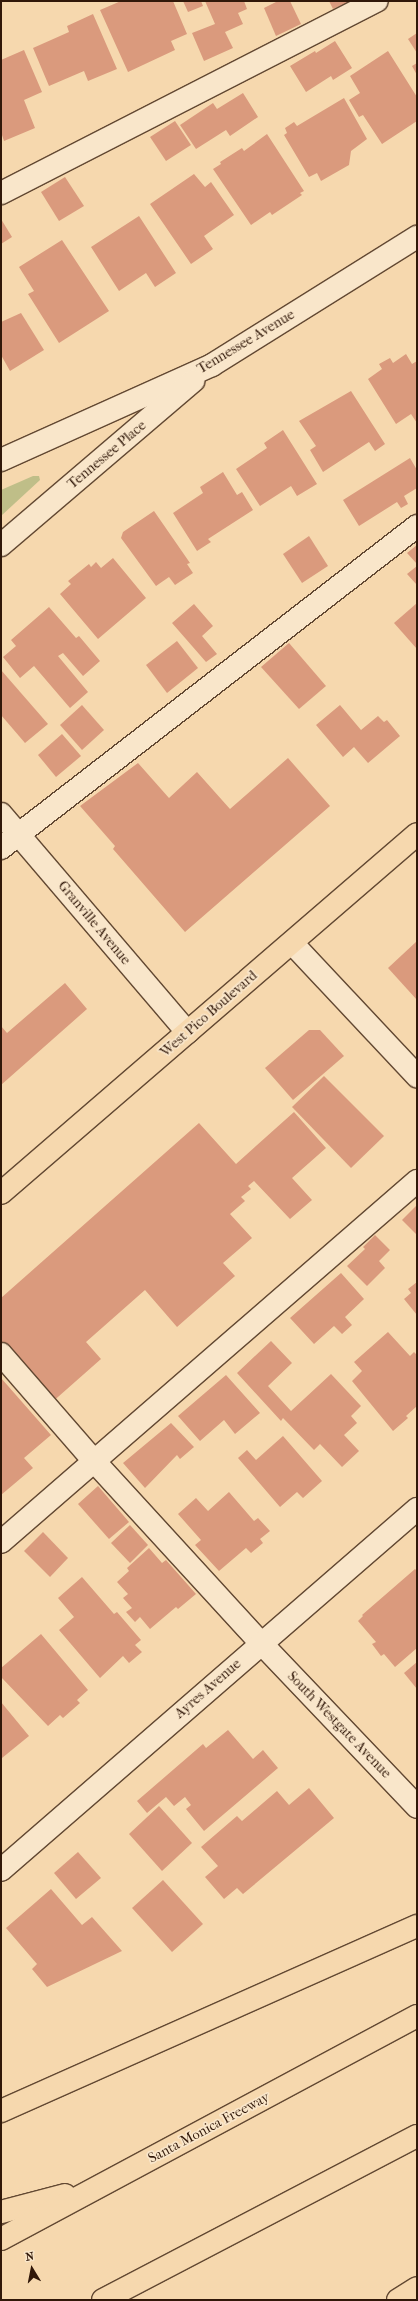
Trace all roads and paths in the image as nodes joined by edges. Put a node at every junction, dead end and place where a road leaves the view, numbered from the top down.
1 (377, 1) edge
2 (1, 193) edge
3 (417, 237) edge
4 (212, 365) junction
5 (1, 460) edge
6 (417, 526) edge
7 (1, 545) edge
8 (1, 814) edge
9 (19, 834) junction
10 (417, 834) edge
11 (1, 848) edge
12 (292, 943) junction
13 (187, 1032) junction
14 (417, 1076) edge
15 (417, 1181) edge
16 (1, 1193) edge
17 (1, 1354) edge
18 (94, 1461) junction
19 (417, 1509) edge
20 (1, 1542) edge
21 (261, 1643) junction
22 (417, 1807) edge
23 (1, 1870) edge
24 (417, 1926) edge
25 (417, 2016) edge
26 (1, 2110) edge
27 (417, 2136) edge
28 (105, 2184) junction
29 (1, 2212) edge
30 (1, 2239) edge
31 (417, 2288) edge
32 (103, 2300) edge
33 (398, 2300) edge

1 - 2 street
3 - 4 street, Tennessee Avenue
4 - 5 street, Tennessee Avenue
4 - 7 street, Tennessee Place
6 - 9 street
8 - 9 street, Granville Avenue
9 - 11 street
9 - 13 street, Granville Avenue
10 - 12 main road, West Pico Boulevard
12 - 13 main road, West Pico Boulevard
12 - 14 street
13 - 16 main road, West Pico Boulevard
15 - 18 street
17 - 18 street, South Westgate Avenue
18 - 20 street
18 - 21 street, South Westgate Avenue
19 - 21 street, Ayres Avenue
21 - 22 street, South Westgate Avenue
21 - 23 street, Ayres Avenue
24 - 26 main road
25 - 28 main road, Santa Monica Freeway
27 - 32 main road
28 - 29 main road
28 - 30 main road, Santa Monica Freeway
31 - 33 main road

